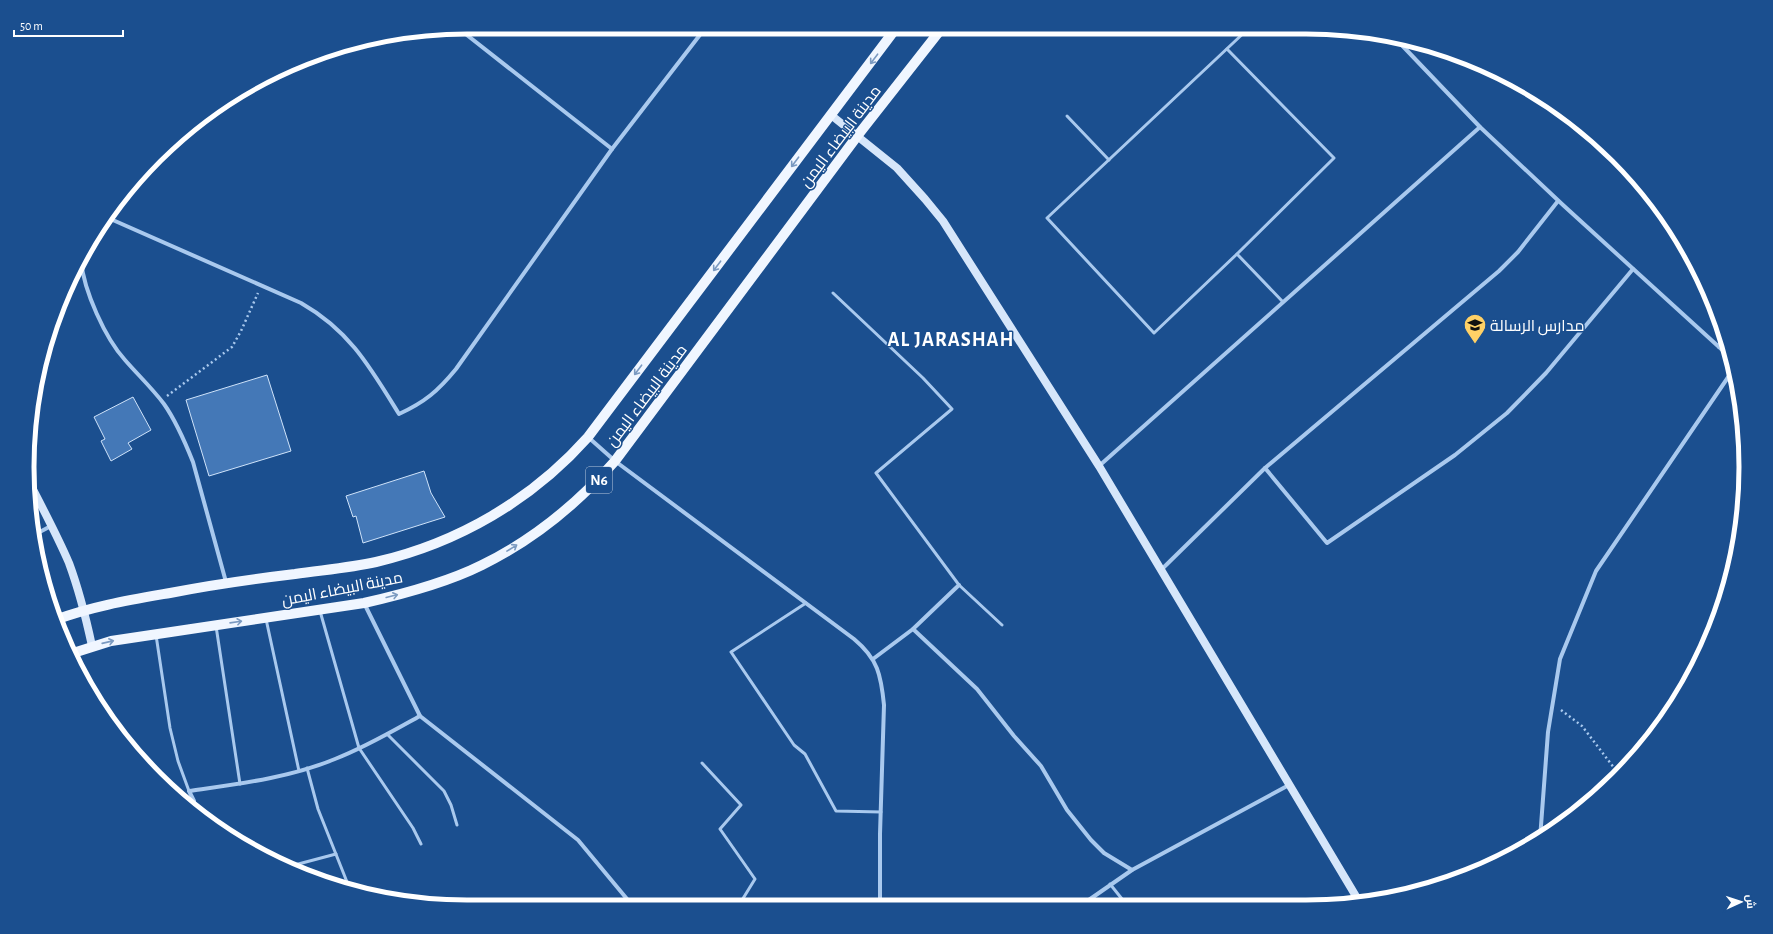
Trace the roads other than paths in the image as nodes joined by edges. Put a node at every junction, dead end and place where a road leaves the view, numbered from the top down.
1 (466, 34) edge
2 (701, 34) edge
3 (892, 34) edge
4 (937, 34) edge
5 (1242, 34) edge
6 (1402, 45) edge
7 (1227, 48) junction
8 (831, 115) junction
9 (1067, 116) dead end
10 (1480, 127) junction
11 (858, 135) junction
12 (612, 149) junction
13 (1109, 160) junction
14 (1558, 201) junction
15 (112, 219) edge
16 (1237, 254) junction
17 (83, 268) edge
18 (1633, 269) junction
19 (832, 293) dead end
20 (1283, 302) junction
21 (1720, 343) edge
22 (1719, 347) junction
23 (1723, 350) edge
24 (1729, 376) edge
25 (588, 437) junction
26 (615, 461) junction
27 (1099, 466) junction
28 (1265, 468) junction
29 (35, 493) edge
30 (52, 526) junction
31 (39, 532) edge
32 (1160, 570) junction
33 (227, 583) junction
34 (959, 585) junction
35 (364, 603) junction
36 (806, 603) junction
37 (320, 609) junction
38 (84, 610) junction
39 (61, 618) edge
40 (265, 618) junction
41 (215, 625) junction
42 (1002, 625) dead end
43 (913, 629) junction
44 (155, 633) junction
45 (92, 646) junction
46 (76, 652) edge
47 (874, 658) junction
48 (420, 716) junction
49 (388, 734) junction
50 (359, 748) junction
51 (702, 763) dead end
52 (307, 768) junction
53 (299, 771) junction
54 (240, 784) junction
55 (1289, 785) junction
56 (189, 791) junction
57 (192, 802) edge
58 (880, 812) junction
59 (457, 825) dead end
60 (1540, 831) edge
61 (421, 844) dead end
62 (336, 854) junction
63 (296, 865) edge
64 (1132, 870) junction
65 (347, 882) dead end
66 (1110, 884) junction
67 (1356, 897) edge
68 (627, 900) edge
69 (742, 900) edge
70 (880, 900) edge
71 (1088, 900) edge
72 (1123, 900) edge

1 - 12 street
2 - 12 street
3 -> 8 main road, مدينة البيضاء اليمن / N6
4 - 11 main road, مدينة البيضاء اليمن / N6
5 - 7 lane
6 - 10 street
7 - 13 lane
7 - 16 lane
8 - 11 street
8 -> 25 main road, مدينة البيضاء اليمن / N6
9 - 13 lane
10 - 14 street
10 - 20 street
11 - 26 main road, مدينة البيضاء اليمن / N6
11 - 27 street
12 - 15 street
13 - 16 lane
14 - 18 street
14 - 28 street
16 - 20 lane
17 - 33 street
18 - 22 street
18 - 28 street
19 - 34 lane
20 - 27 street
21 - 22 street
22 - 23 street
24 - 60 street
25 - 26 street
25 - 33 main road, مدينة البيضاء اليمن / N6
35 -> 26 main road, مدينة البيضاء اليمن / N6
26 - 36 street
27 - 32 street
28 - 32 street
29 - 30 street
30 - 31 street
30 - 38 street
32 - 55 street
33 - 38 main road, مدينة البيضاء اليمن / N6
34 - 42 lane
34 - 43 street
35 - 37 main road, مدينة البيضاء اليمن / N6
35 - 48 street
36 - 47 street
36 - 58 lane
37 - 40 main road, مدينة البيضاء اليمن / N6
37 - 50 lane
38 - 39 main road, مدينة البيضاء اليمن / N6
38 - 45 street
41 -> 40 main road, مدينة البيضاء اليمن / N6
40 - 53 lane
41 - 44 main road, مدينة البيضاء اليمن / N6
41 - 54 lane
43 - 47 street
43 - 64 street
45 -> 44 main road, مدينة البيضاء اليمن / N6
44 - 56 lane
45 - 46 main road, مدينة البيضاء اليمن / N6
47 - 58 street
48 - 49 street
48 - 68 street
49 - 50 street
49 - 59 lane
50 - 52 street
50 - 61 lane
51 - 69 lane
52 - 53 street
52 - 62 lane
53 - 54 street
54 - 56 street
55 - 64 street
55 - 67 street
56 - 57 street
58 - 70 street
62 - 63 lane
62 - 65 lane
64 - 66 street
66 - 71 street
66 - 72 lane

